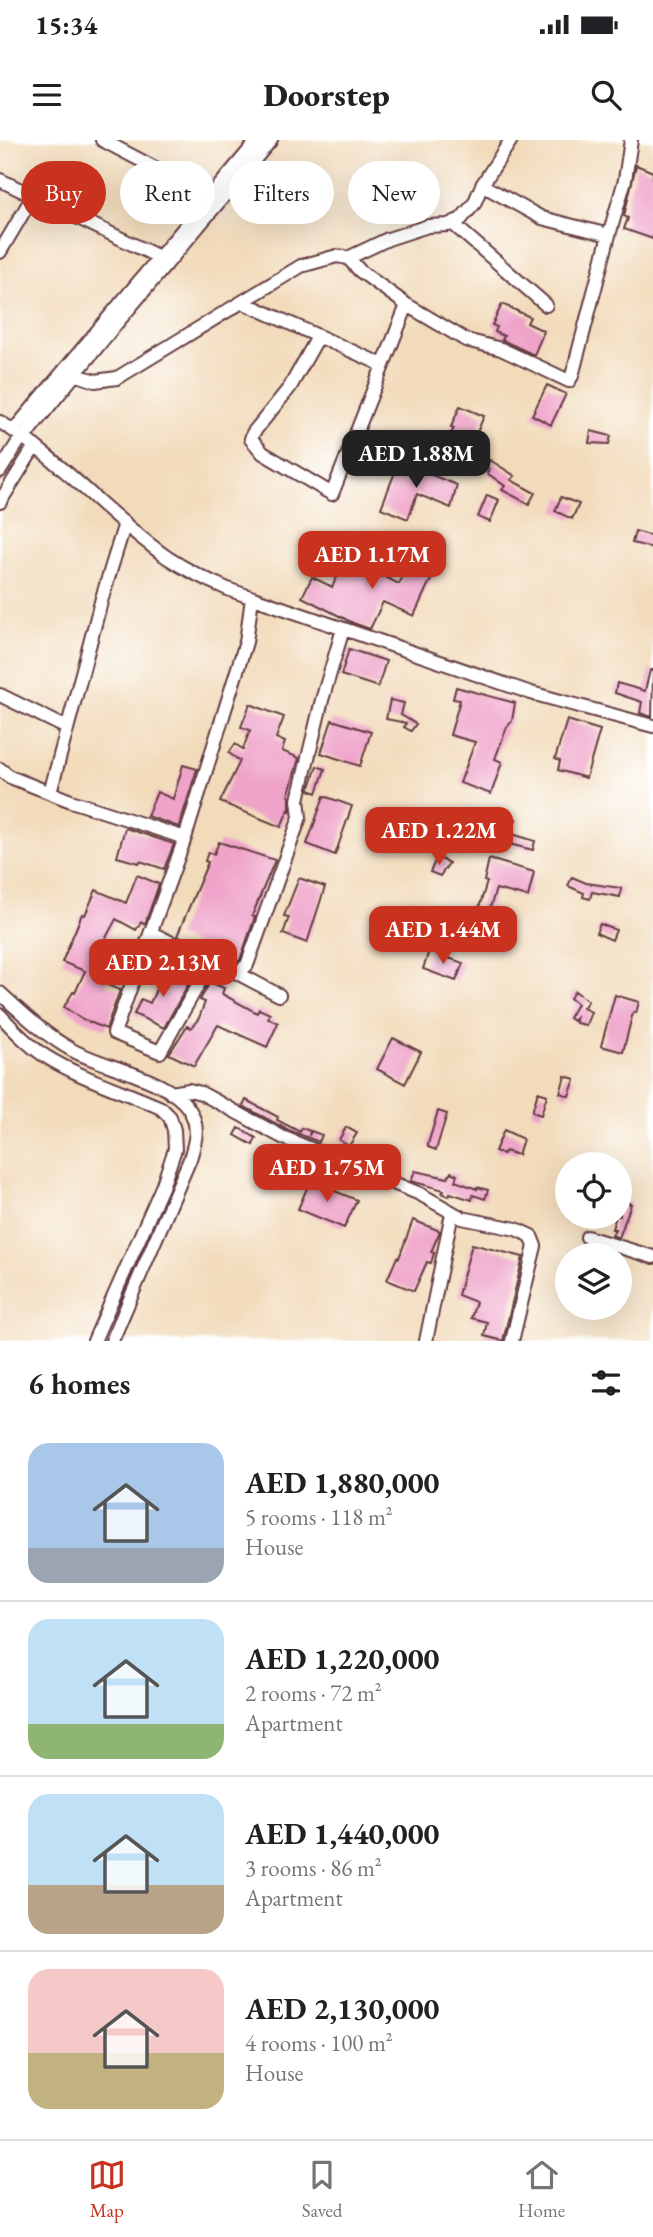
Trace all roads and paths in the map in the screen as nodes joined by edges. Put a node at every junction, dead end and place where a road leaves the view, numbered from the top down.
1 (102, 140) edge
2 (258, 140) edge
3 (271, 140) edge
4 (511, 140) edge
5 (631, 140) edge
6 (141, 161) edge
7 (0, 180) edge
8 (482, 185) junction
9 (21, 190) edge
10 (215, 199) edge
11 (215, 199) edge
12 (21, 216) edge
13 (452, 223) junction
14 (90, 224) edge
15 (194, 224) edge
16 (609, 235) junction
17 (0, 252) edge
18 (348, 258) junction
19 (164, 260) junction
20 (242, 302) junction
21 (407, 305) junction
22 (546, 305) dead end
23 (318, 337) junction
24 (383, 365) junction
25 (75, 374) junction
26 (0, 422) edge
27 (24, 438) junction
28 (0, 471) edge
29 (0, 502) edge
30 (125, 523) junction
31 (252, 598) junction
32 (343, 629) junction
33 (0, 695) edge
34 (653, 726) edge
35 (67, 728) junction
36 (0, 769) edge
37 (50, 793) junction
38 (186, 838) junction
39 (151, 933) junction
40 (211, 962) junction
41 (237, 973) junction
42 (0, 993) edge
43 (279, 995) dead end
44 (0, 1016) edge
45 (171, 1093) junction
46 (452, 1213) junction
47 (587, 1237) dead end
48 (653, 1257) edge
49 (94, 1341) edge
50 (112, 1341) edge
51 (426, 1341) edge
52 (512, 1341) edge

1 - 6 street
2 - 10 street
3 - 11 street
4 - 8 street
5 - 16 street
7 - 9 street
8 - 13 street
8 - 16 street
12 - 17 street
13 - 18 street
13 - 22 street
14 - 19 street
15 - 19 street
16 - 21 street
18 - 20 street
18 - 21 street
19 - 25 street
19 - 27 street
20 - 23 street
20 - 25 street
21 - 24 street
23 - 24 street
23 - 24 street
25 - 27 street
26 - 27 street
27 - 28 street
27 - 29 street
27 - 30 street
30 - 31 street
30 - 35 street
31 - 32 street
31 - 38 street
32 - 34 street
32 - 41 street
33 - 35 street
35 - 37 street
36 - 37 street
37 - 38 street
38 - 39 street
39 - 40 street
39 - 40 street
40 - 41 street
41 - 43 street
42 - 45 street
44 - 49 street
45 - 46 street
45 - 50 street
46 - 51 street
46 - 52 street
47 - 48 street

